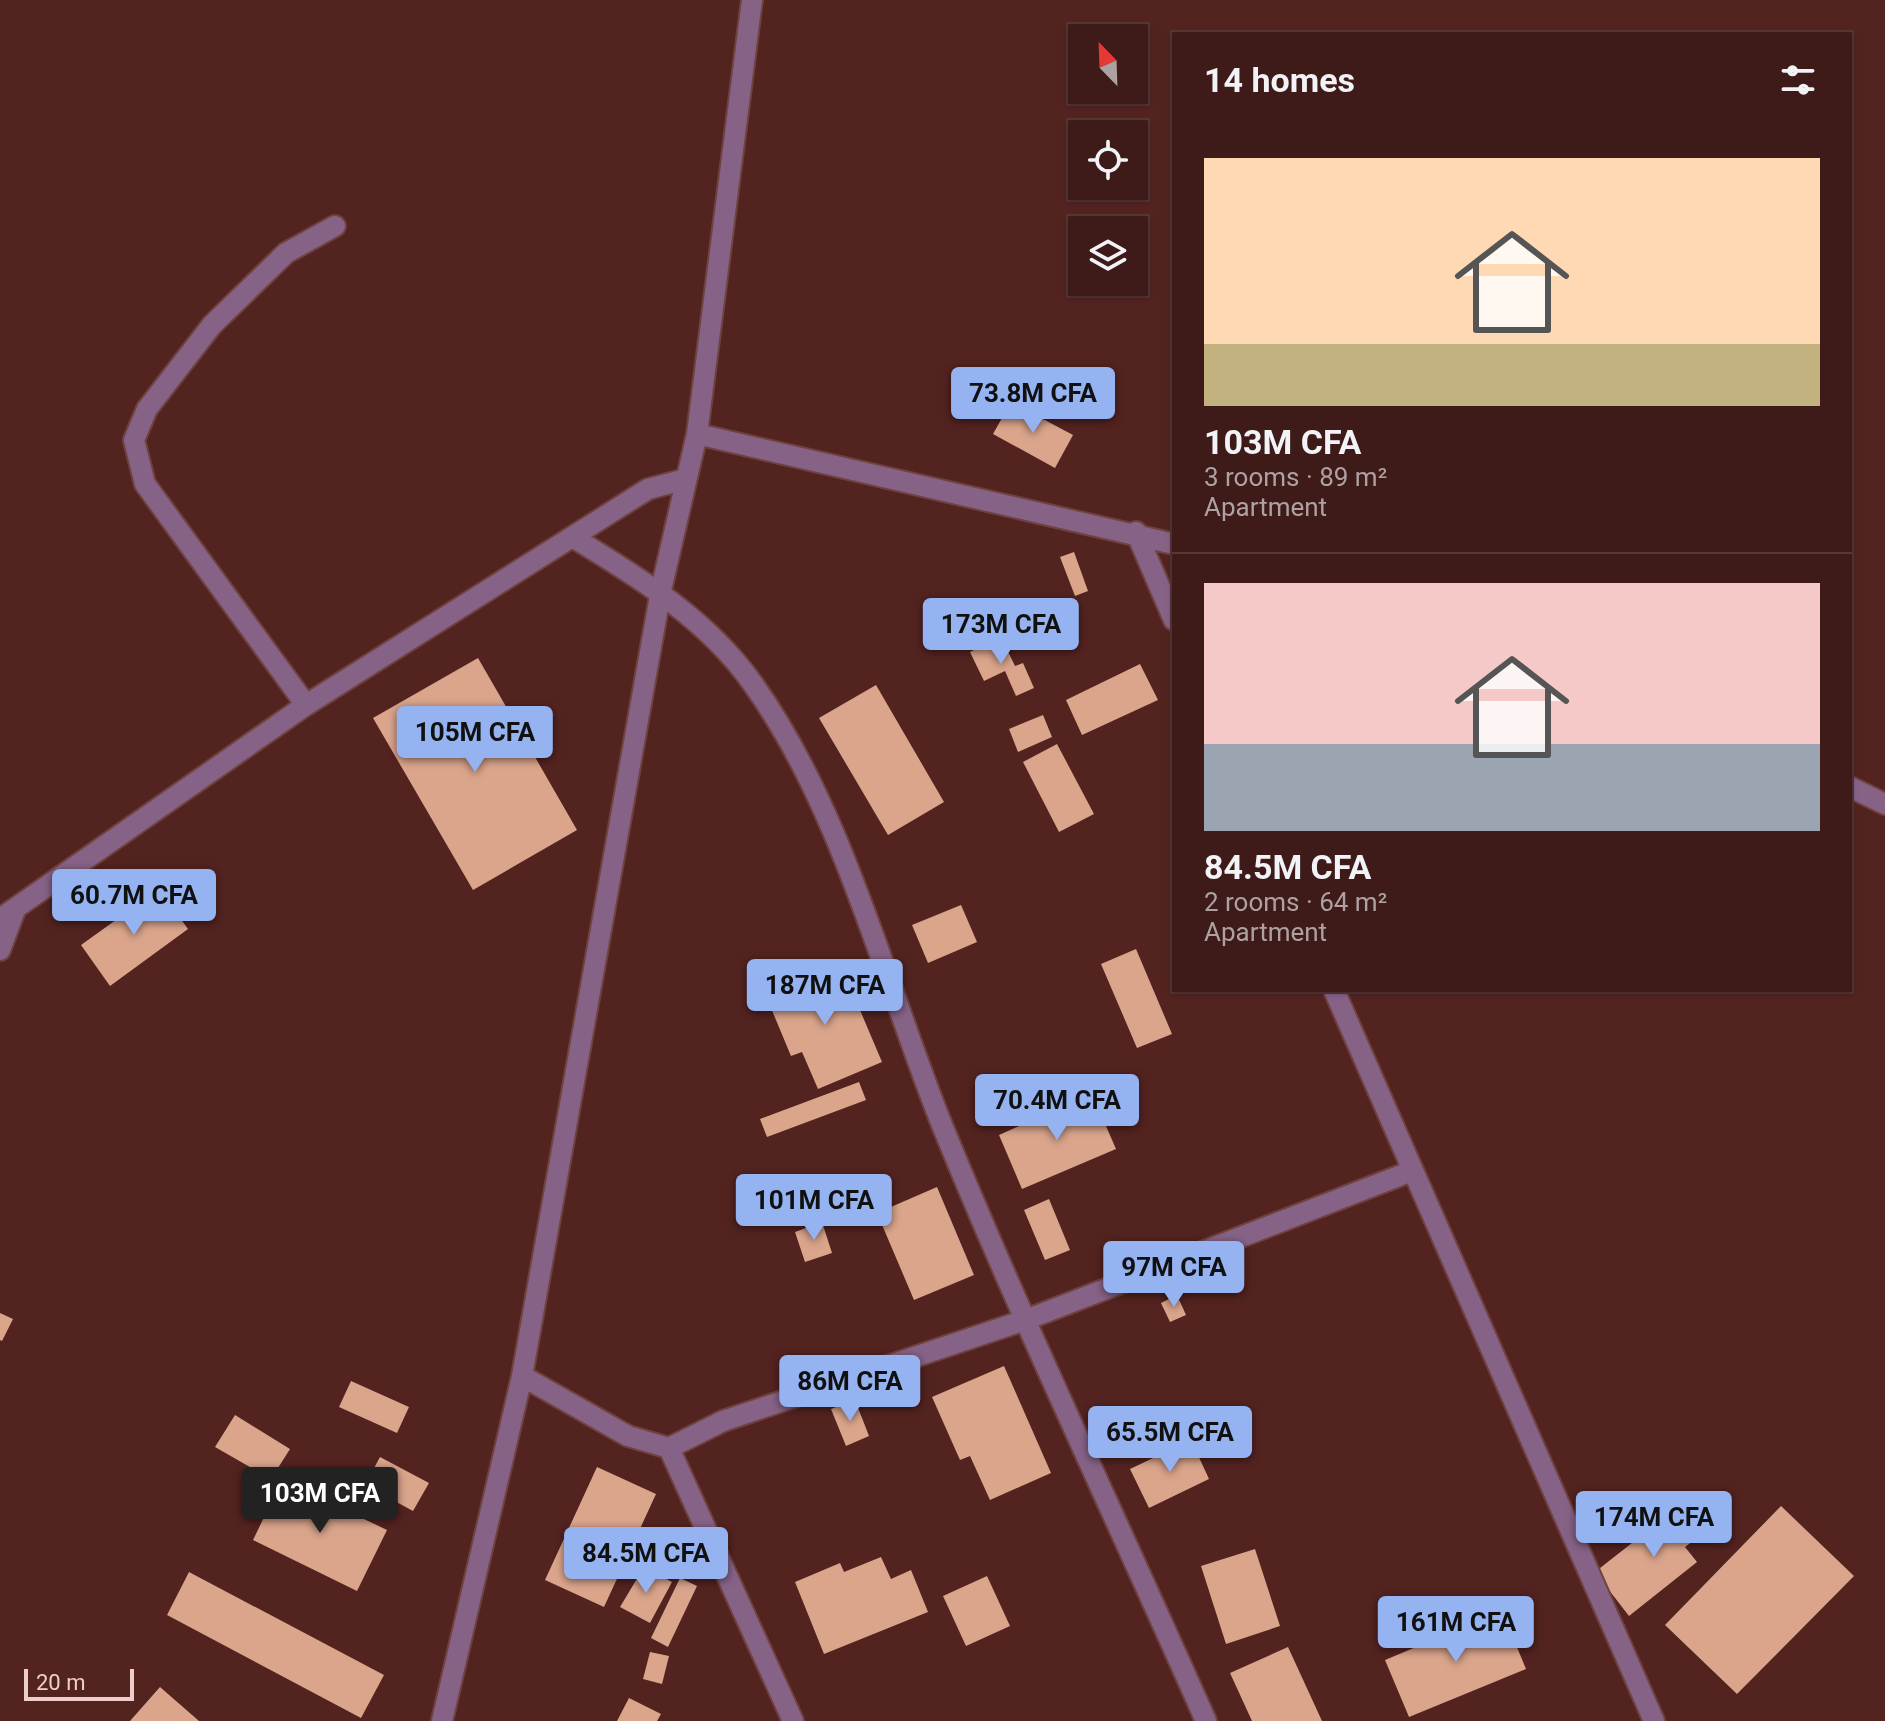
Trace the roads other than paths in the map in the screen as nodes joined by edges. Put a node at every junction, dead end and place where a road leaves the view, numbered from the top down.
1 (752, 0) edge
2 (335, 226) dead end
3 (697, 434) junction
4 (686, 479) junction
5 (1136, 532) junction
6 (574, 538) junction
7 (1172, 543) edge
8 (661, 590) junction
9 (1172, 615) edge
10 (306, 705) junction
11 (1852, 788) edge
12 (1885, 804) edge
13 (7, 914) edge
14 (0, 950) edge
15 (1335, 992) edge
16 (1412, 1171) junction
17 (1028, 1319) junction
18 (522, 1376) junction
19 (669, 1448) junction
20 (442, 1721) edge
21 (793, 1721) edge
22 (1206, 1721) edge
23 (1654, 1721) edge

1 - 3 street
2 - 10 street
3 - 4 street
3 - 5 street
4 - 6 street
4 - 8 street
5 - 7 street
5 - 9 street
6 - 8 street
6 - 10 street
8 - 17 street
8 - 18 street
10 - 13 street
11 - 12 street
13 - 14 street
15 - 16 street
16 - 17 street
16 - 23 street
17 - 19 street
17 - 22 street
18 - 19 street
18 - 20 street
19 - 21 street

